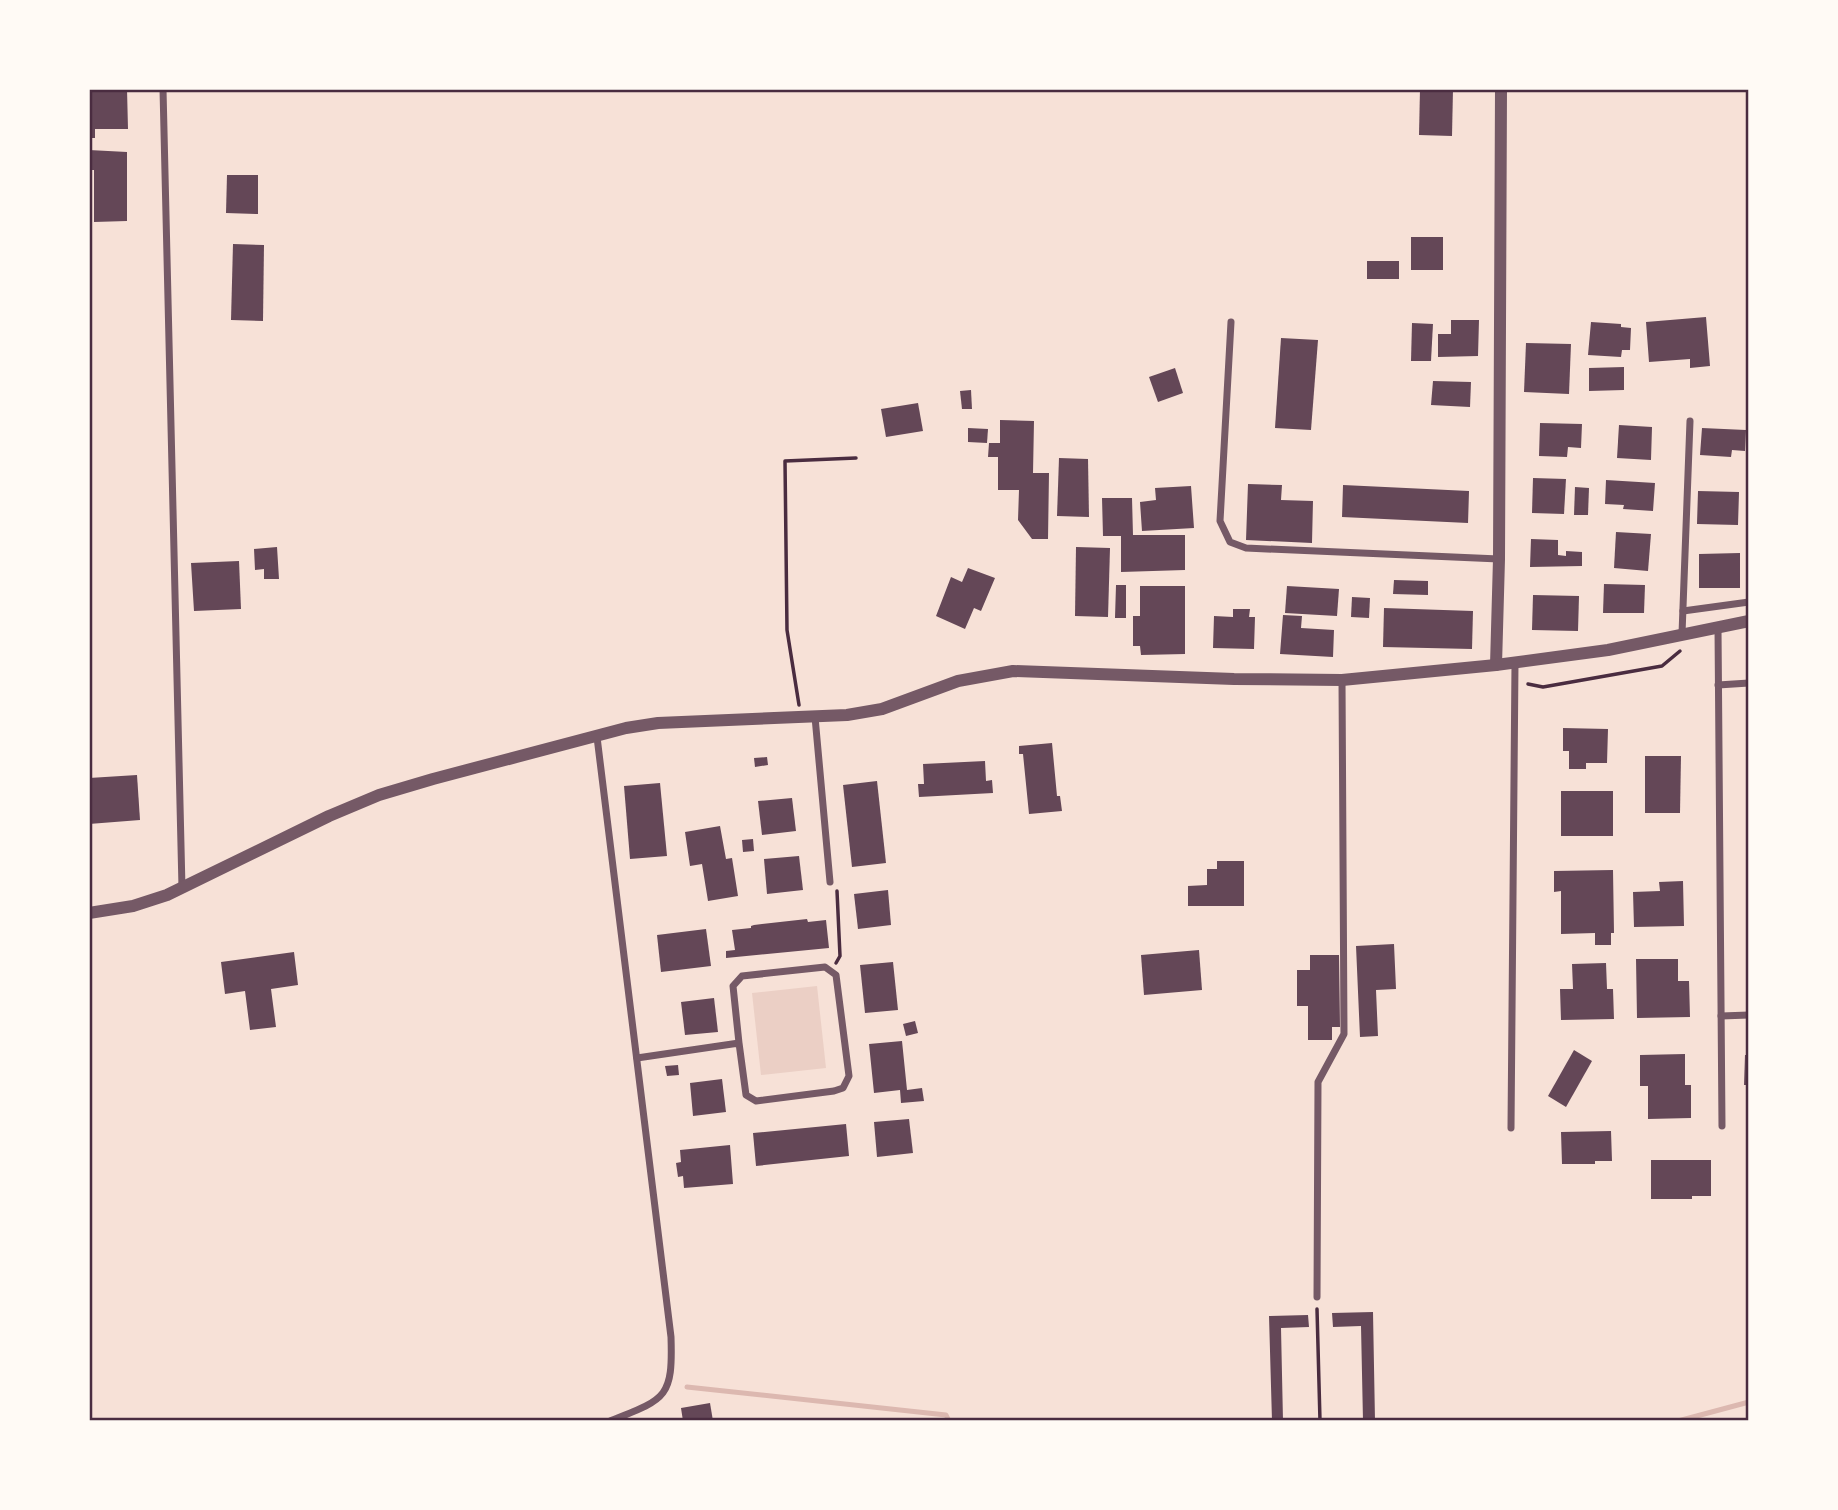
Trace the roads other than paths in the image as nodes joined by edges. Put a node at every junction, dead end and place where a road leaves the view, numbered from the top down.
1 (163, 89) edge
2 (1502, 89) edge
3 (1231, 322) dead end
4 (1690, 421) dead end
5 (1499, 559) junction
6 (1749, 602) edge
7 (1683, 611) junction
8 (1749, 621) edge
9 (1718, 628) junction
10 (1682, 634) junction
11 (1515, 663) junction
12 (1496, 665) junction
13 (1342, 680) junction
14 (1749, 683) edge
15 (1718, 685) junction
16 (815, 717) junction
17 (597, 737) junction
18 (830, 882) road end
19 (183, 888) junction
20 (89, 913) edge
21 (1721, 1016) junction
22 (1749, 1016) edge
23 (739, 1043) junction
24 (637, 1058) junction
25 (1722, 1126) dead end
26 (1511, 1128) dead end
27 (1317, 1297) road end
28 (610, 1421) edge

1 - 19 street
2 - 5 street
3 - 5 street
4 - 7 street
5 - 12 street
6 - 7 street
7 - 10 street
8 - 9 street
9 - 10 street
9 - 15 street
10 - 11 street
11 - 12 street
11 - 26 street
12 - 13 street
13 - 16 street
13 - 27 street
14 - 15 street
15 - 21 street
16 - 17 street
16 - 18 street
17 - 19 street
17 - 24 street
19 - 20 street
21 - 22 street
21 - 25 street
23 - 23 street
23 - 24 street
24 - 28 street

